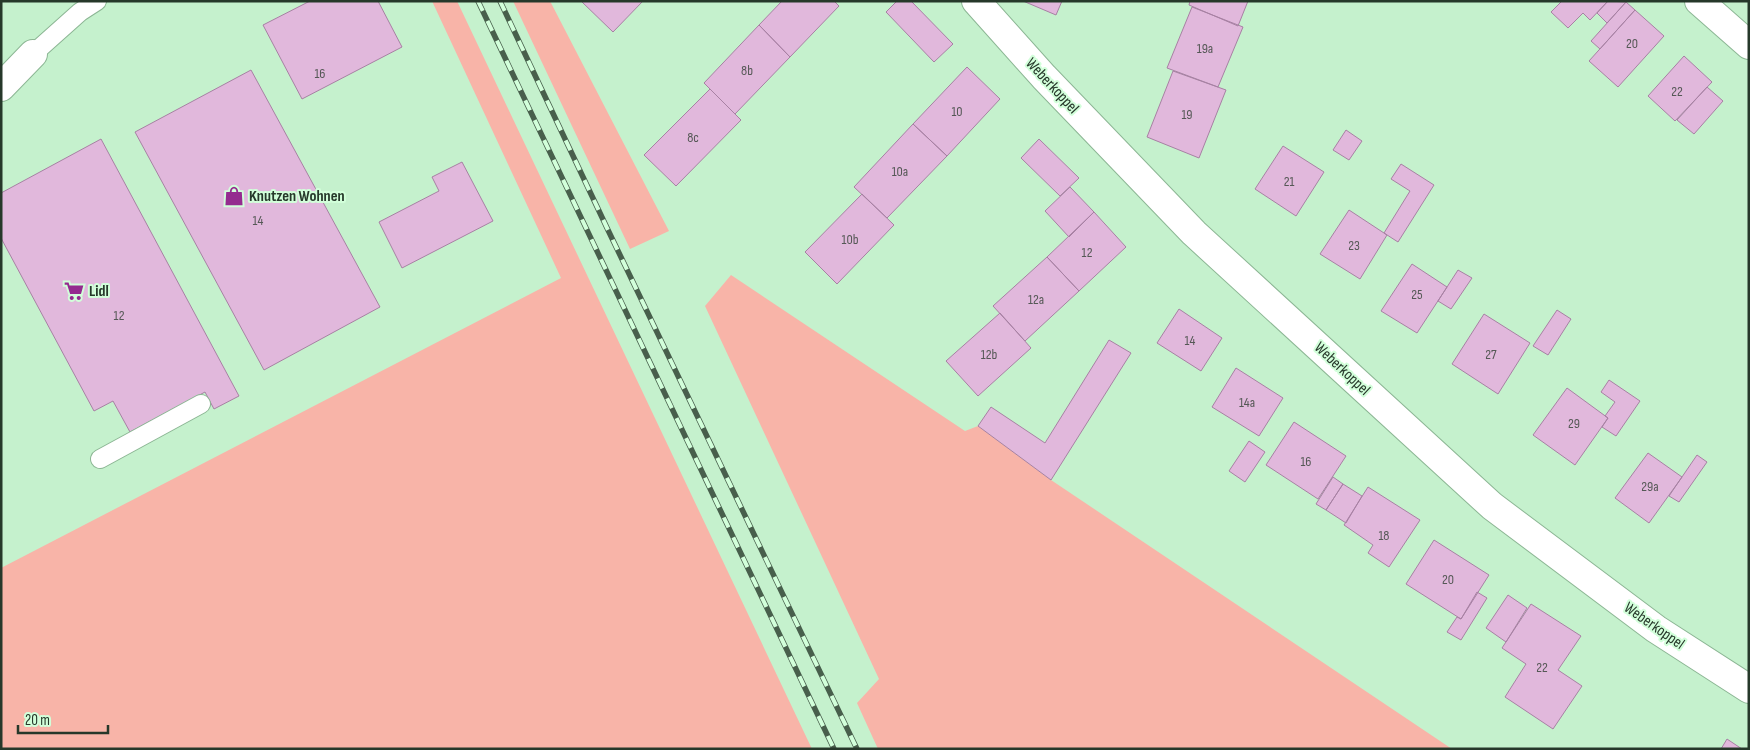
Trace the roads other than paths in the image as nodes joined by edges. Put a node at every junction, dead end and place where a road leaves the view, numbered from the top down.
1 (97, 1) edge
2 (976, 1) edge
3 (1699, 1) edge
4 (1749, 45) edge
5 (33, 54) joint
6 (1, 87) edge
7 (201, 404) dead end
8 (100, 459) dead end
9 (1749, 689) edge

1 - 5 lane
2 - 9 street, Weberkoppel
3 - 4 street
5 - 6 street
7 - 8 lane

